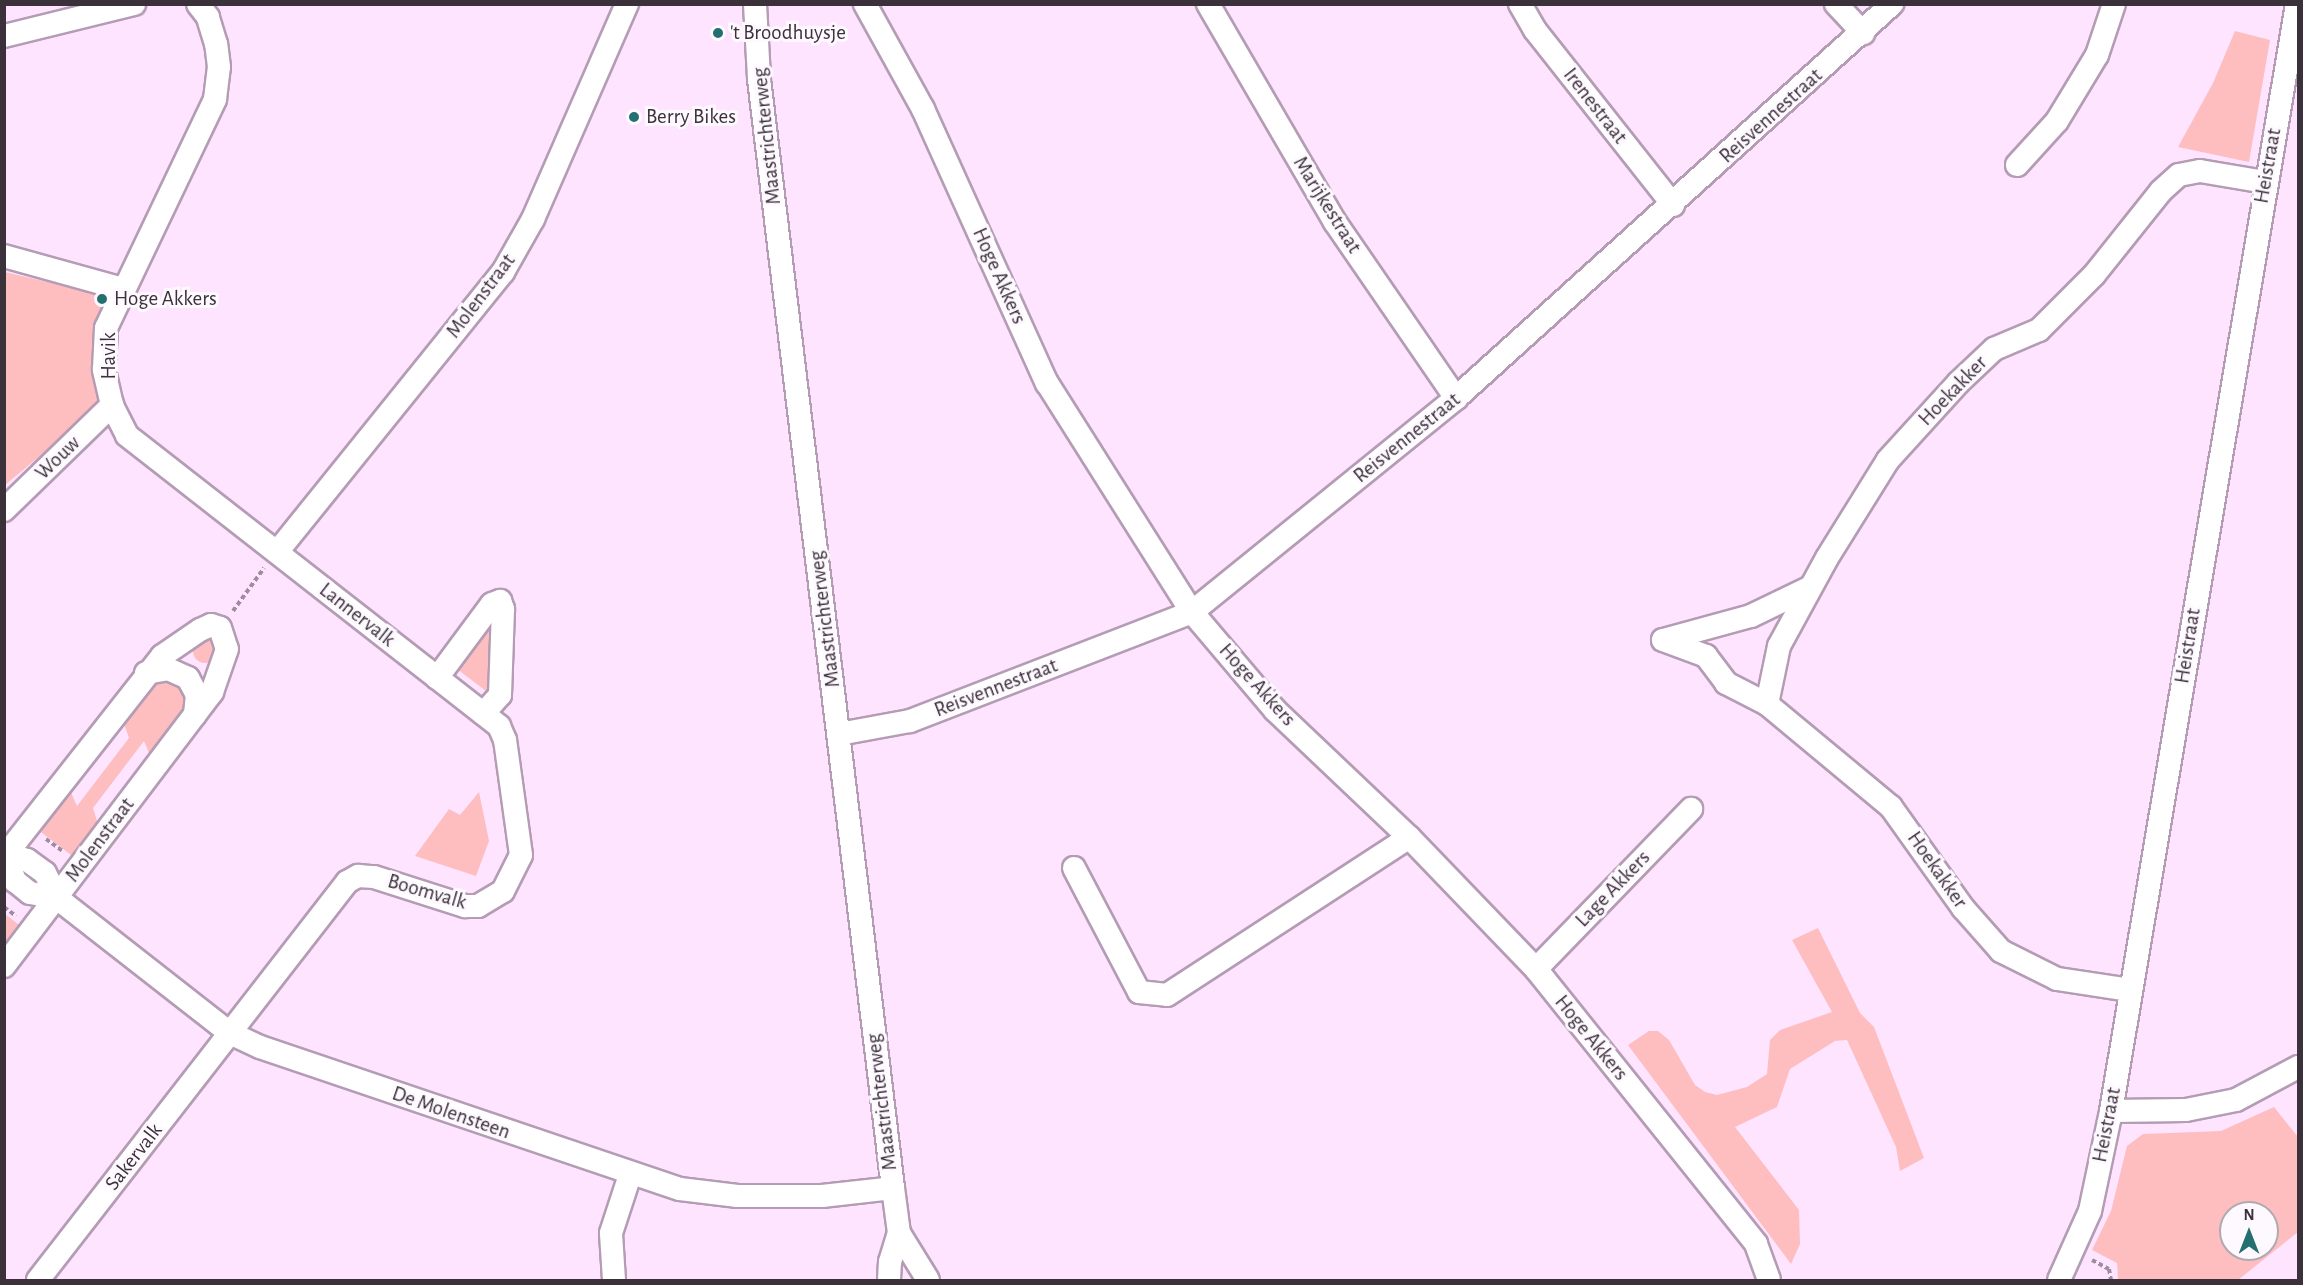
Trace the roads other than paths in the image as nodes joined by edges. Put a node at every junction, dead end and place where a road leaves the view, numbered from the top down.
1 (134, 4) edge
2 (198, 4) edge
3 (627, 4) edge
4 (755, 4) edge
5 (865, 4) edge
6 (1208, 4) edge
7 (1520, 4) edge
8 (1836, 4) edge
9 (1892, 4) edge
10 (2114, 4) edge
11 (2297, 4) edge
12 (1863, 33) junction
13 (4, 36) edge
14 (2291, 74) edge
15 (2017, 165) dead end
16 (2265, 182) junction
17 (1673, 205) junction
18 (4, 256) edge
19 (123, 289) junction
20 (1456, 398) junction
21 (112, 405) junction
22 (4, 510) edge
23 (277, 552) junction
24 (1809, 588) junction
25 (1192, 612) junction
26 (146, 673) junction
27 (437, 678) junction
28 (1767, 704) junction
29 (483, 714) junction
30 (195, 715) junction
31 (839, 734) junction
32 (1691, 809) dead end
33 (1410, 837) junction
34 (5, 855) edge
35 (1074, 868) dead end
36 (57, 898) junction
37 (4, 966) edge
38 (1536, 969) junction
39 (2130, 990) junction
40 (230, 1033) junction
41 (2298, 1067) edge
42 (2111, 1111) junction
43 (630, 1175) junction
44 (893, 1188) junction
45 (899, 1233) junction
46 (38, 1281) edge
47 (614, 1281) edge
48 (889, 1281) edge
49 (928, 1281) edge
50 (1770, 1281) edge
51 (2059, 1281) edge

1 - 13 street
2 - 19 street, Havik
3 - 23 street, Molenstraat
4 - 31 street, Maastrichterweg
5 - 25 street, Hoge Akkers
6 - 20 street, Marijkestraat
7 - 17 street, Irenestraat
8 - 12 street
9 - 12 street, Reisvennestraat
10 - 15 street
11 - 14 street, Heistraat
12 - 17 street, Reisvennestraat
14 - 16 street, Heistraat
16 - 24 street, Hoekakker
16 - 39 street, Heistraat
17 - 20 street, Reisvennestraat
18 - 19 street
19 - 21 street, Havik
20 - 25 street, Reisvennestraat
21 - 22 street, Wouw
21 - 23 street, Havik
23 - 27 street, Lannervalk
24 - 28 street, Hoekakker
24 - 28 street, Hoekakker
25 - 31 street, Reisvennestraat
25 - 33 street, Hoge Akkers
26 - 30 street
26 - 30 street, Molenstraat
26 - 34 street
27 - 29 street, Lannervalk
27 - 29 street
28 - 39 street, Hoekakker
29 - 40 street, Boomvalk
30 - 36 street, Molenstraat
31 - 44 street, Maastrichterweg
32 - 38 street, Lage Akkers
33 - 35 street
33 - 38 street, Hoge Akkers
34 - 36 street
36 - 37 street, Molenstraat
36 - 40 street, De Molensteen
38 - 50 street, Hoge Akkers
39 - 42 street, Heistraat
40 - 43 street, De Molensteen
40 - 46 street, Sakervalk
41 - 42 street
42 - 51 street, Heistraat
43 - 44 street, De Molensteen
43 - 47 street
44 - 45 street, Maastrichterweg
45 - 48 street, Maastrichterweg
45 - 49 street, Maastrichterweg

